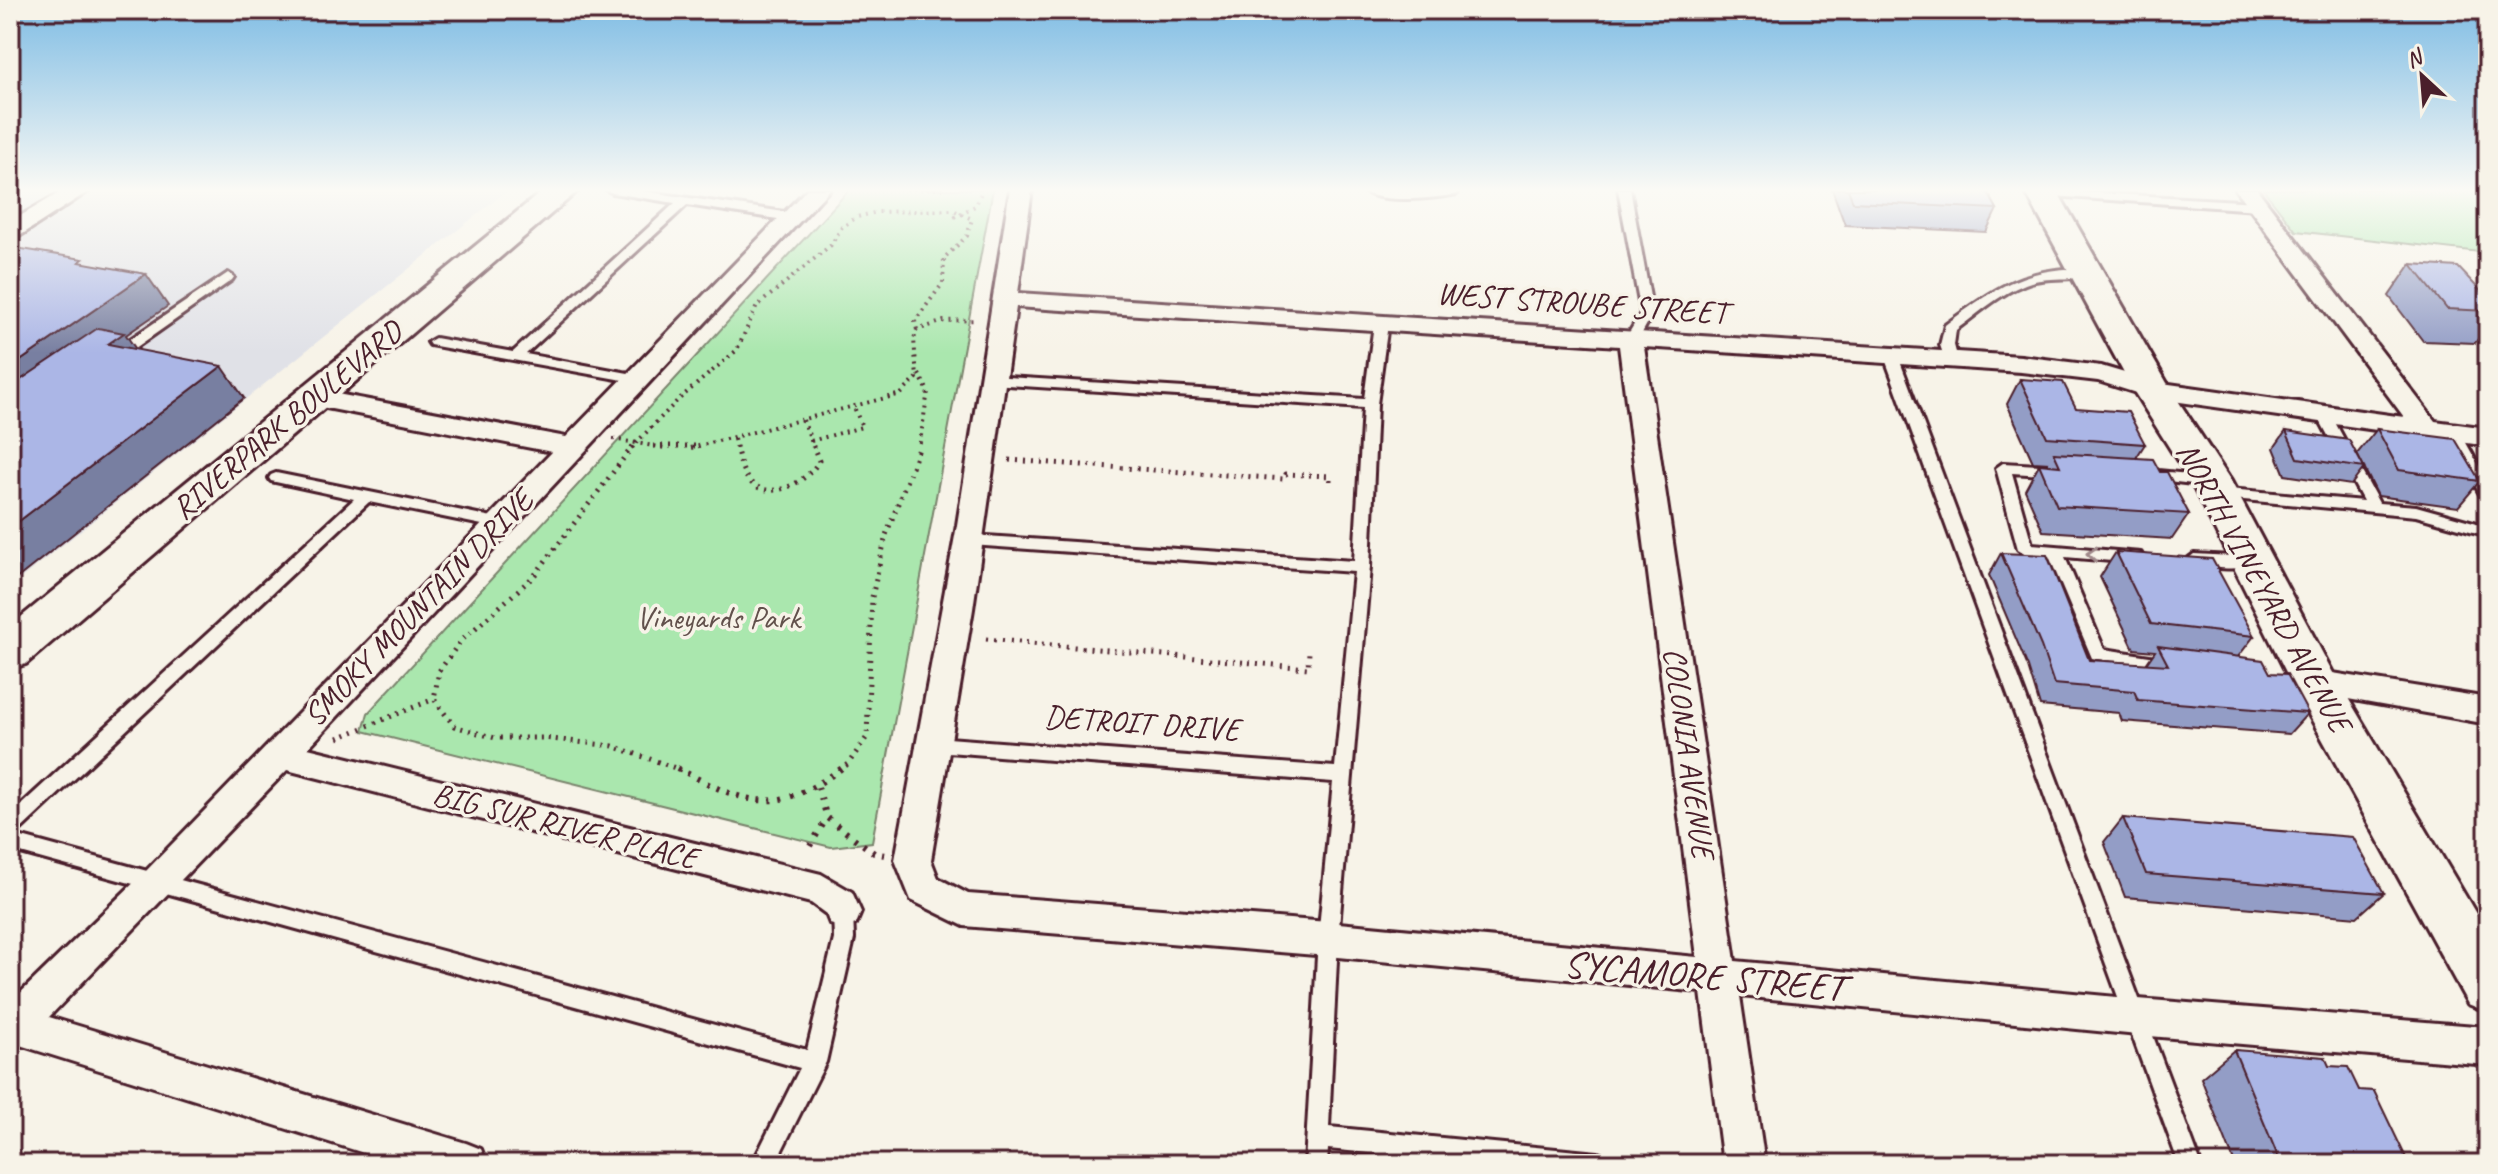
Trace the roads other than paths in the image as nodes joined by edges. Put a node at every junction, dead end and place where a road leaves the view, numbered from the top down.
1 (469, 244) edge
2 (499, 244) edge
3 (638, 244) edge
4 (766, 244) edge
5 (1014, 244) edge
6 (1634, 244) edge
7 (2070, 244) edge
8 (2290, 244) edge
9 (2087, 274) junction
10 (228, 277) dead end
11 (1005, 310) junction
12 (1381, 324) junction
13 (1631, 341) junction
14 (435, 342) dead end
15 (516, 356) junction
16 (1891, 356) junction
17 (1951, 360) junction
18 (101, 365) edge
19 (639, 379) junction
20 (991, 380) junction
21 (2152, 390) junction
22 (316, 398) junction
23 (1370, 404) junction
24 (2324, 415) junction
25 (2440, 431) junction
26 (2488, 437) edge
27 (578, 441) junction
28 (2075, 471) edge
29 (2133, 474) edge
30 (276, 478) dead end
31 (2214, 487) junction
32 (366, 496) junction
33 (2488, 496) edge
34 (2374, 507) junction
35 (502, 524) junction
36 (2488, 531) edge
37 (971, 540) junction
38 (2055, 551) junction
39 (2151, 558) edge
40 (2180, 559) edge
41 (2253, 563) junction
42 (1362, 567) junction
43 (10, 619) edge
44 (10, 652) edge
45 (2185, 667) edge
46 (2301, 680) junction
47 (2488, 711) edge
48 (935, 744) junction
49 (279, 754) junction
50 (1343, 775) junction
51 (10, 827) edge
52 (10, 842) edge
53 (159, 882) junction
54 (843, 912) joint
55 (1328, 939) junction
56 (1720, 978) junction
57 (2488, 986) edge
58 (2138, 1017) junction
59 (13, 1024) edge
60 (2488, 1046) edge
61 (815, 1062) junction
62 (1318, 1137) junction
63 (466, 1164) edge
64 (763, 1164) edge
65 (1316, 1164) edge
66 (1598, 1164) edge
67 (1744, 1164) edge
68 (2190, 1164) edge

1 - 43 street, RIVERPARK BOULEVARD
2 - 22 street, RIVERPARK BOULEVARD
3 - 15 lane
4 - 19 street, SMOKY MOUNTAIN DRIVE
5 - 11 street
6 - 13 lane
7 - 9 street, NORTH VINEYARD AVENUE
8 - 25 street
9 - 17 lane
9 - 21 street, NORTH VINEYARD AVENUE
10 - 18 lane
11 - 12 street, WEST STROUBE STREET
11 - 20 street
12 - 13 street, WEST STROUBE STREET
12 - 23 lane
13 - 16 street, WEST STROUBE STREET
13 - 56 street, COLONIA AVENUE
14 - 15 lane
15 - 19 lane
16 - 17 street, WEST STROUBE STREET
16 - 58 lane
17 - 21 street, WEST STROUBE STREET
19 - 27 street, SMOKY MOUNTAIN DRIVE
20 - 23 lane
20 - 37 street
21 - 24 street, WEST STROUBE STREET
21 - 31 street, NORTH VINEYARD AVENUE
22 - 27 street
22 - 44 street, RIVERPARK BOULEVARD
23 - 42 lane
24 - 25 street, WEST STROUBE STREET
24 - 34 lane
25 - 26 street, WEST STROUBE STREET
25 - 33 lane
27 - 35 street, SMOKY MOUNTAIN DRIVE
28 - 38 lane
29 - 31 lane
30 - 32 lane
31 - 34 lane
31 - 41 street, NORTH VINEYARD AVENUE
32 - 35 lane
32 - 51 lane
34 - 36 lane
35 - 49 street, SMOKY MOUNTAIN DRIVE
37 - 42 lane
37 - 48 street
39 -> 38 lane
38 - 45 lane
40 - 41 lane
41 - 46 street, NORTH VINEYARD AVENUE
42 - 50 lane
46 - 47 street
46 - 57 street, NORTH VINEYARD AVENUE
48 - 50 lane, DETROIT DRIVE
48 - 55 street, SYCAMORE STREET
49 - 53 street, SMOKY MOUNTAIN DRIVE
49 - 54 street, BIG SUR RIVER PLACE
50 - 55 lane
52 - 53 lane
53 - 59 street, SMOKY MOUNTAIN DRIVE
53 - 61 lane
54 - 61 lane
55 - 56 street, SYCAMORE STREET
55 - 62 lane
56 - 58 street, SYCAMORE STREET
56 - 67 street, COLONIA AVENUE
58 - 60 street, SYCAMORE STREET
58 - 68 lane
59 - 63 street
61 - 64 lane
62 - 65 lane
62 - 66 lane

